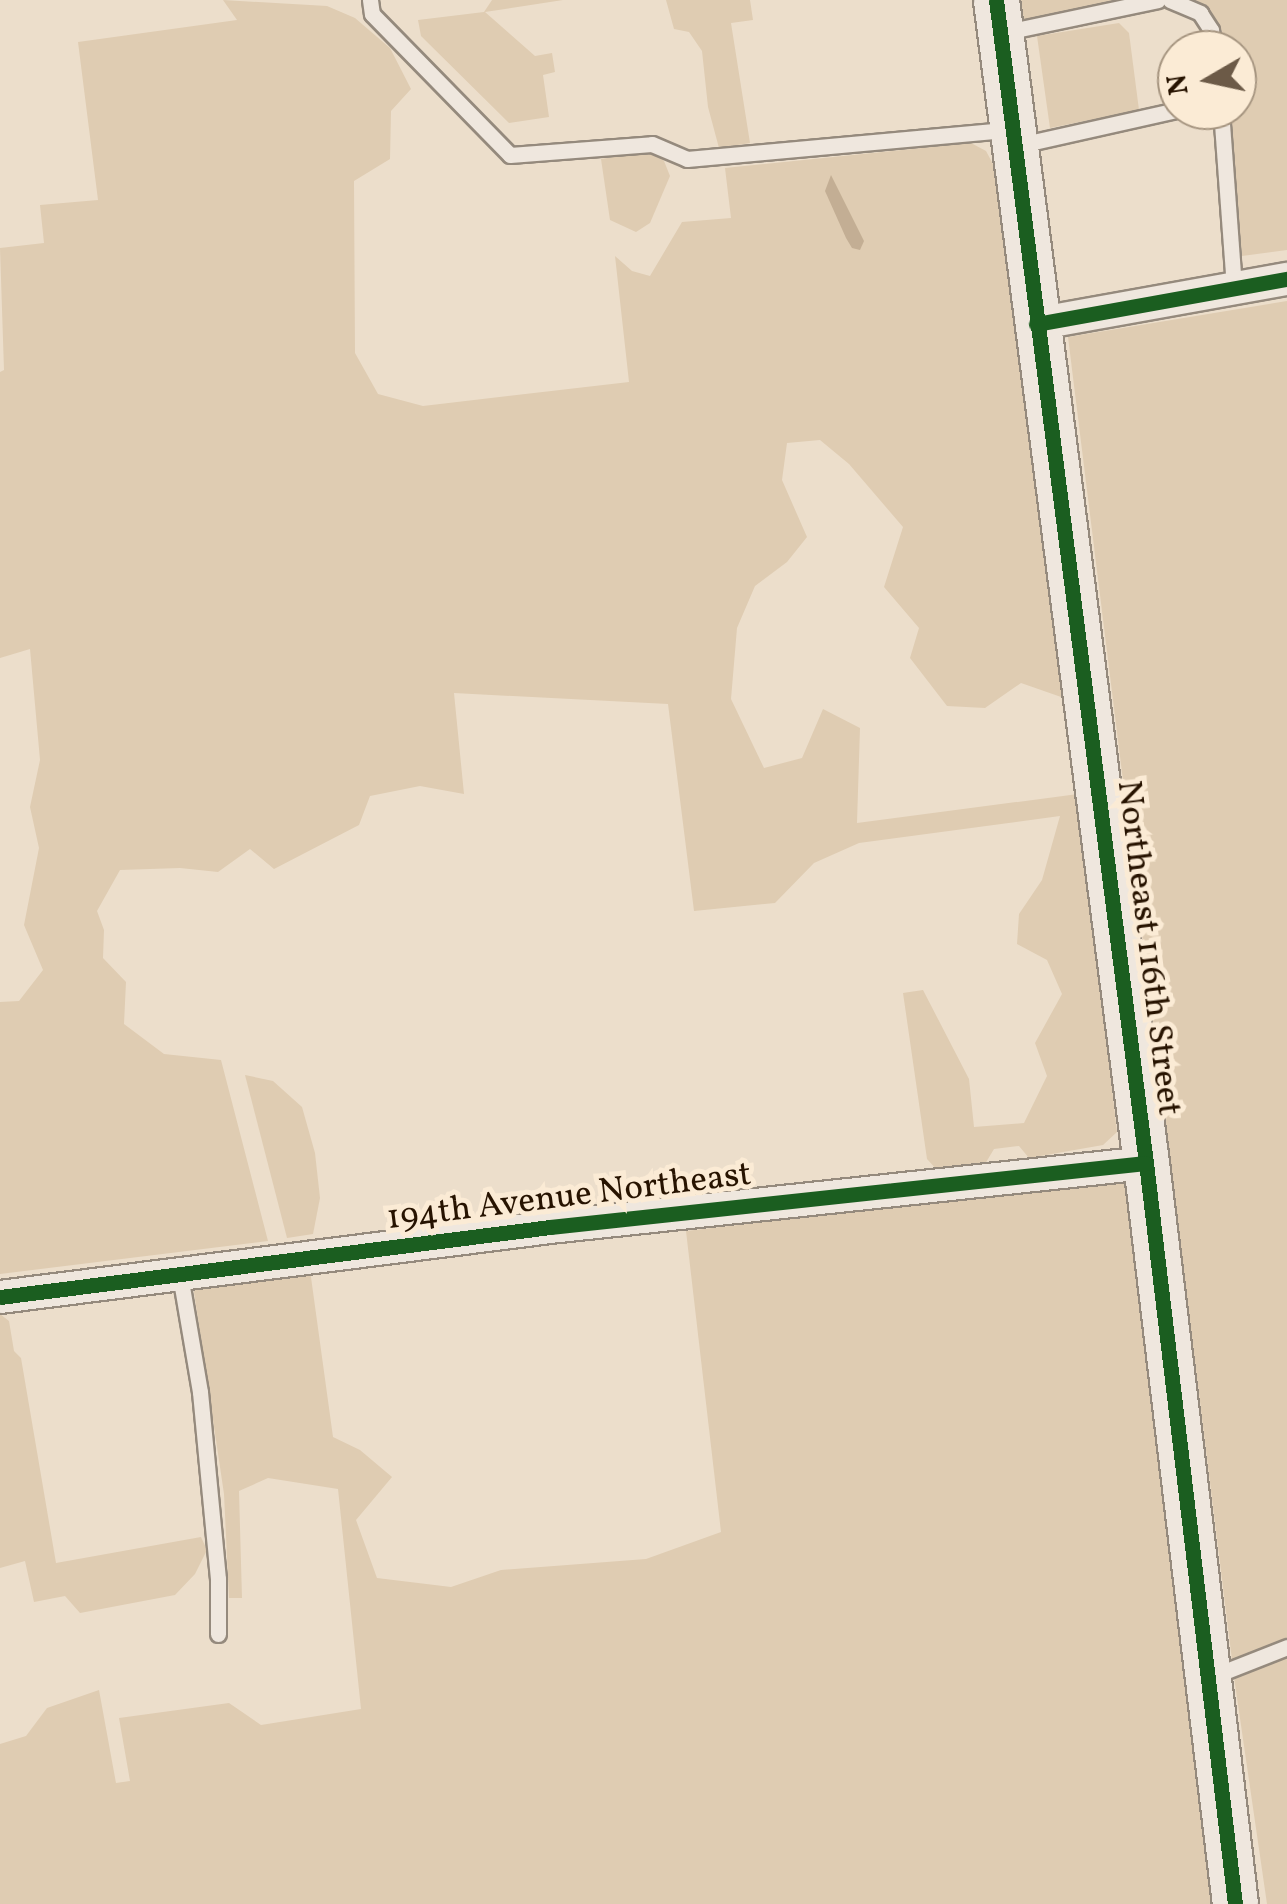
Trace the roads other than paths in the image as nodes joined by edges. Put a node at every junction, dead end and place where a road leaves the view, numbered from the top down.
1 (370, 0) edge
2 (1158, 0) edge
3 (1170, 0) edge
4 (998, 17) edge
5 (1212, 30) edge
6 (1157, 113) edge
7 (1222, 130) edge
8 (1013, 138) junction
9 (1287, 278) edge
10 (1234, 288) junction
11 (1036, 324) junction
12 (1146, 1163) junction
13 (180, 1275) junction
14 (0, 1298) edge
15 (218, 1634) dead end
16 (1287, 1648) edge
17 (1208, 1678) junction
18 (1235, 1904) edge

1 - 8 lane
2 - 4 lane
3 - 5 lane
4 - 8 street, Northeast 116th Street
6 - 8 lane
7 - 10 lane
8 - 11 street, Northeast 116th Street
9 - 10 street
10 - 11 street
11 - 12 street, Northeast 116th Street
12 - 13 street, 194th Avenue Northeast
12 - 17 street, Northeast 116th Street
13 - 14 street, 194th Avenue Northeast
13 - 15 lane
16 - 17 lane
17 - 18 street, Northeast 116th Street

